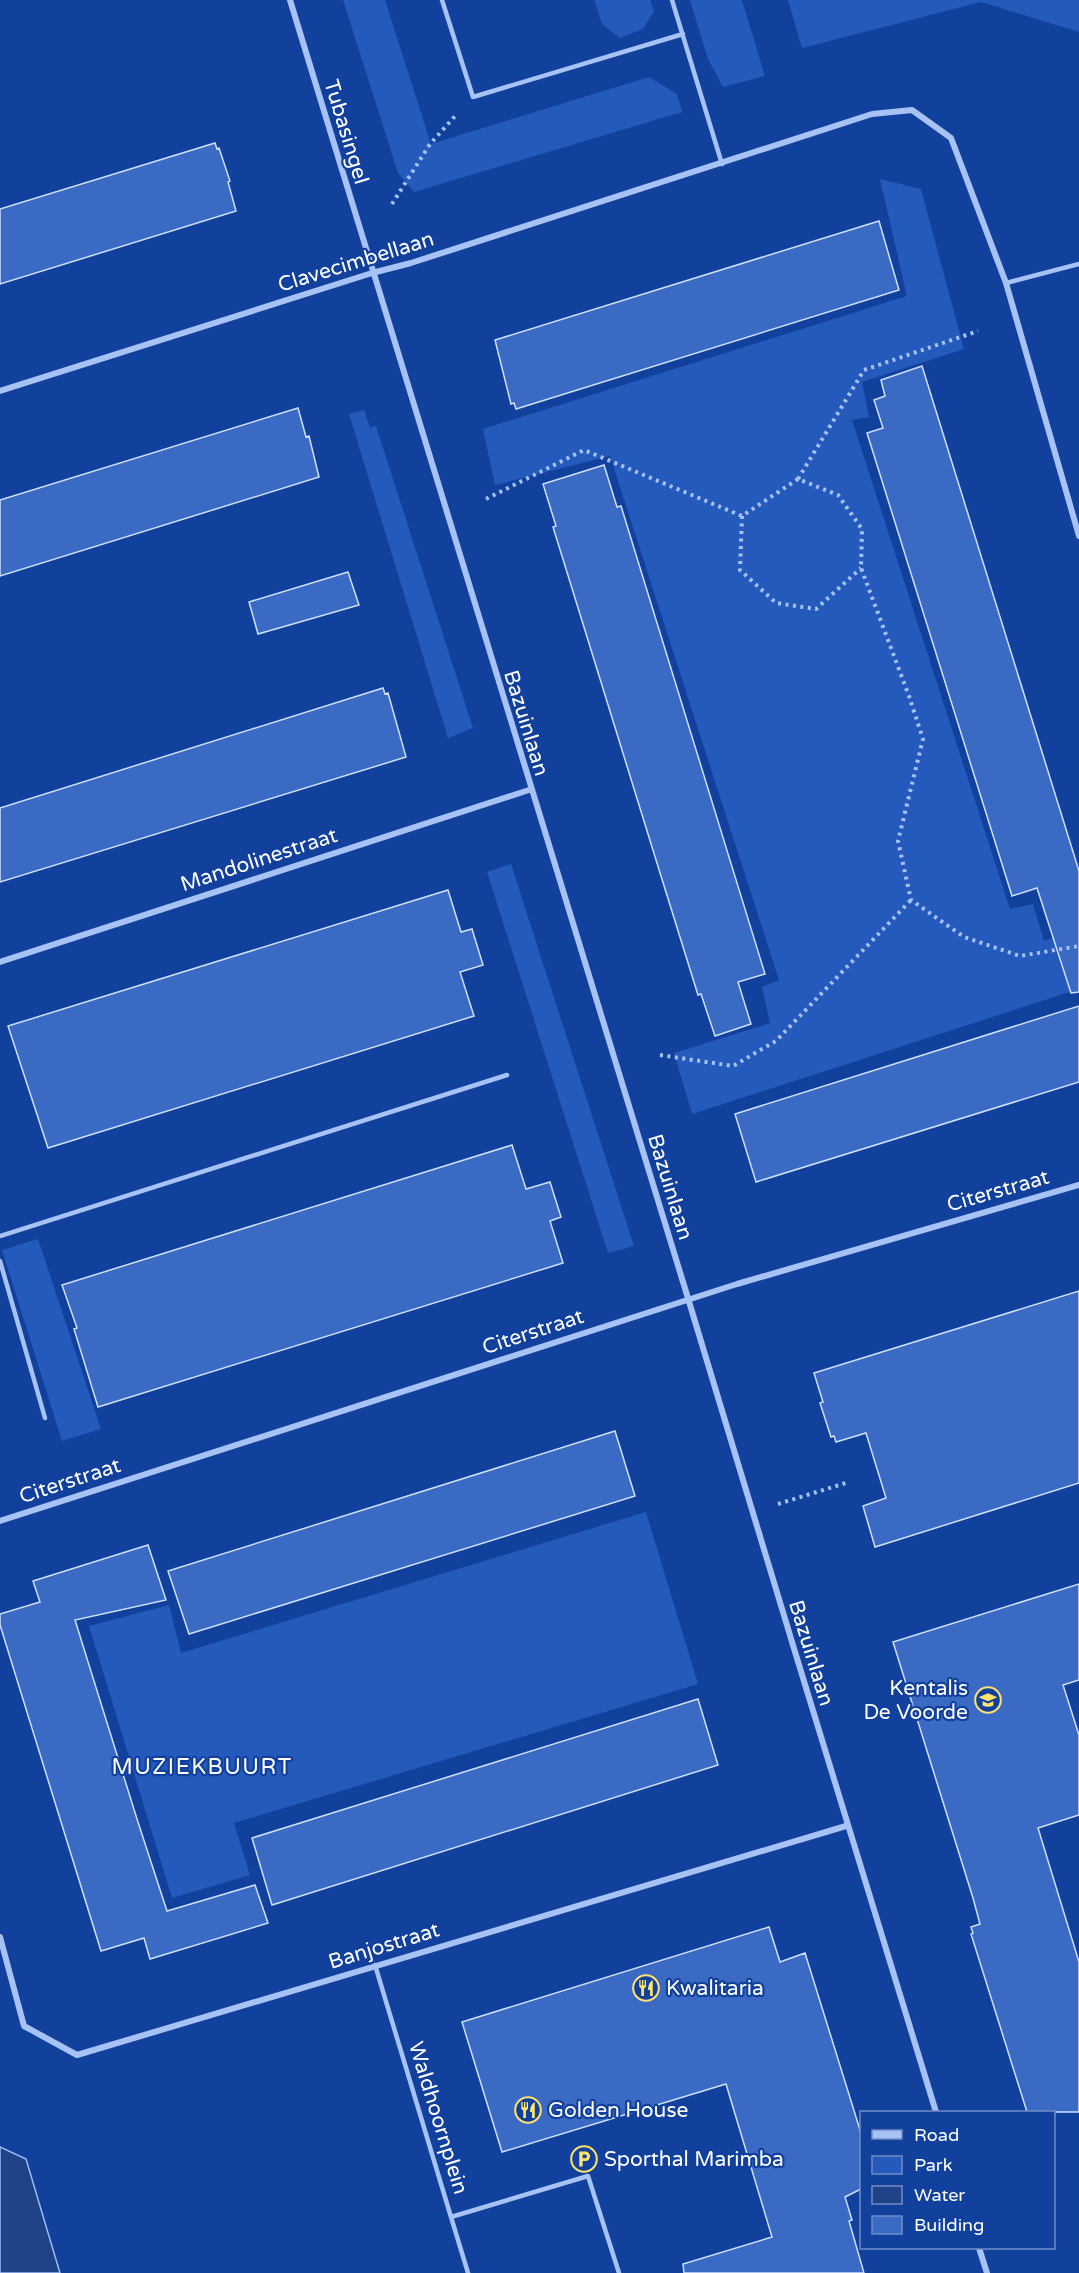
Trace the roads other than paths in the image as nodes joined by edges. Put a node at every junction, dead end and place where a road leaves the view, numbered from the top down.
1 (290, 0) edge
2 (442, 0) edge
3 (672, 0) edge
4 (683, 34) junction
5 (722, 164) junction
6 (1079, 264) edge
7 (372, 273) junction
8 (1006, 282) junction
9 (0, 391) edge
10 (1079, 536) edge
11 (529, 790) junction
12 (0, 962) edge
13 (507, 1075) dead end
14 (1079, 1185) edge
15 (0, 1236) edge
16 (0, 1262) edge
17 (688, 1299) junction
18 (45, 1418) dead end
19 (0, 1521) edge
20 (846, 1826) junction
21 (0, 1937) edge
22 (375, 1965) junction
23 (936, 2111) edge
24 (451, 2217) junction
25 (980, 2249) edge
26 (468, 2273) edge
27 (619, 2273) edge
28 (987, 2273) edge

1 - 7 street, Tubasingel
2 - 4 lane
3 - 4 lane
4 - 5 lane
5 - 7 street, Clavecimbellaan
5 - 8 street, Clavecimbellaan
6 - 8 lane
7 - 9 street, Clavecimbellaan
7 - 11 street, Bazuinlaan
8 - 10 street, Clavecimbellaan
11 - 12 street, Mandolinestraat
11 - 17 street, Bazuinlaan
13 - 15 lane
14 - 17 street, Citerstraat
16 - 18 lane
17 - 19 street, Citerstraat
17 - 20 street, Bazuinlaan
20 - 22 street, Banjostraat
20 - 23 street, Bazuinlaan
21 - 22 street, Banjostraat
22 - 24 lane, Waldhoornplein
24 - 26 lane
24 - 27 lane, Waldhoornplein
25 - 28 street

